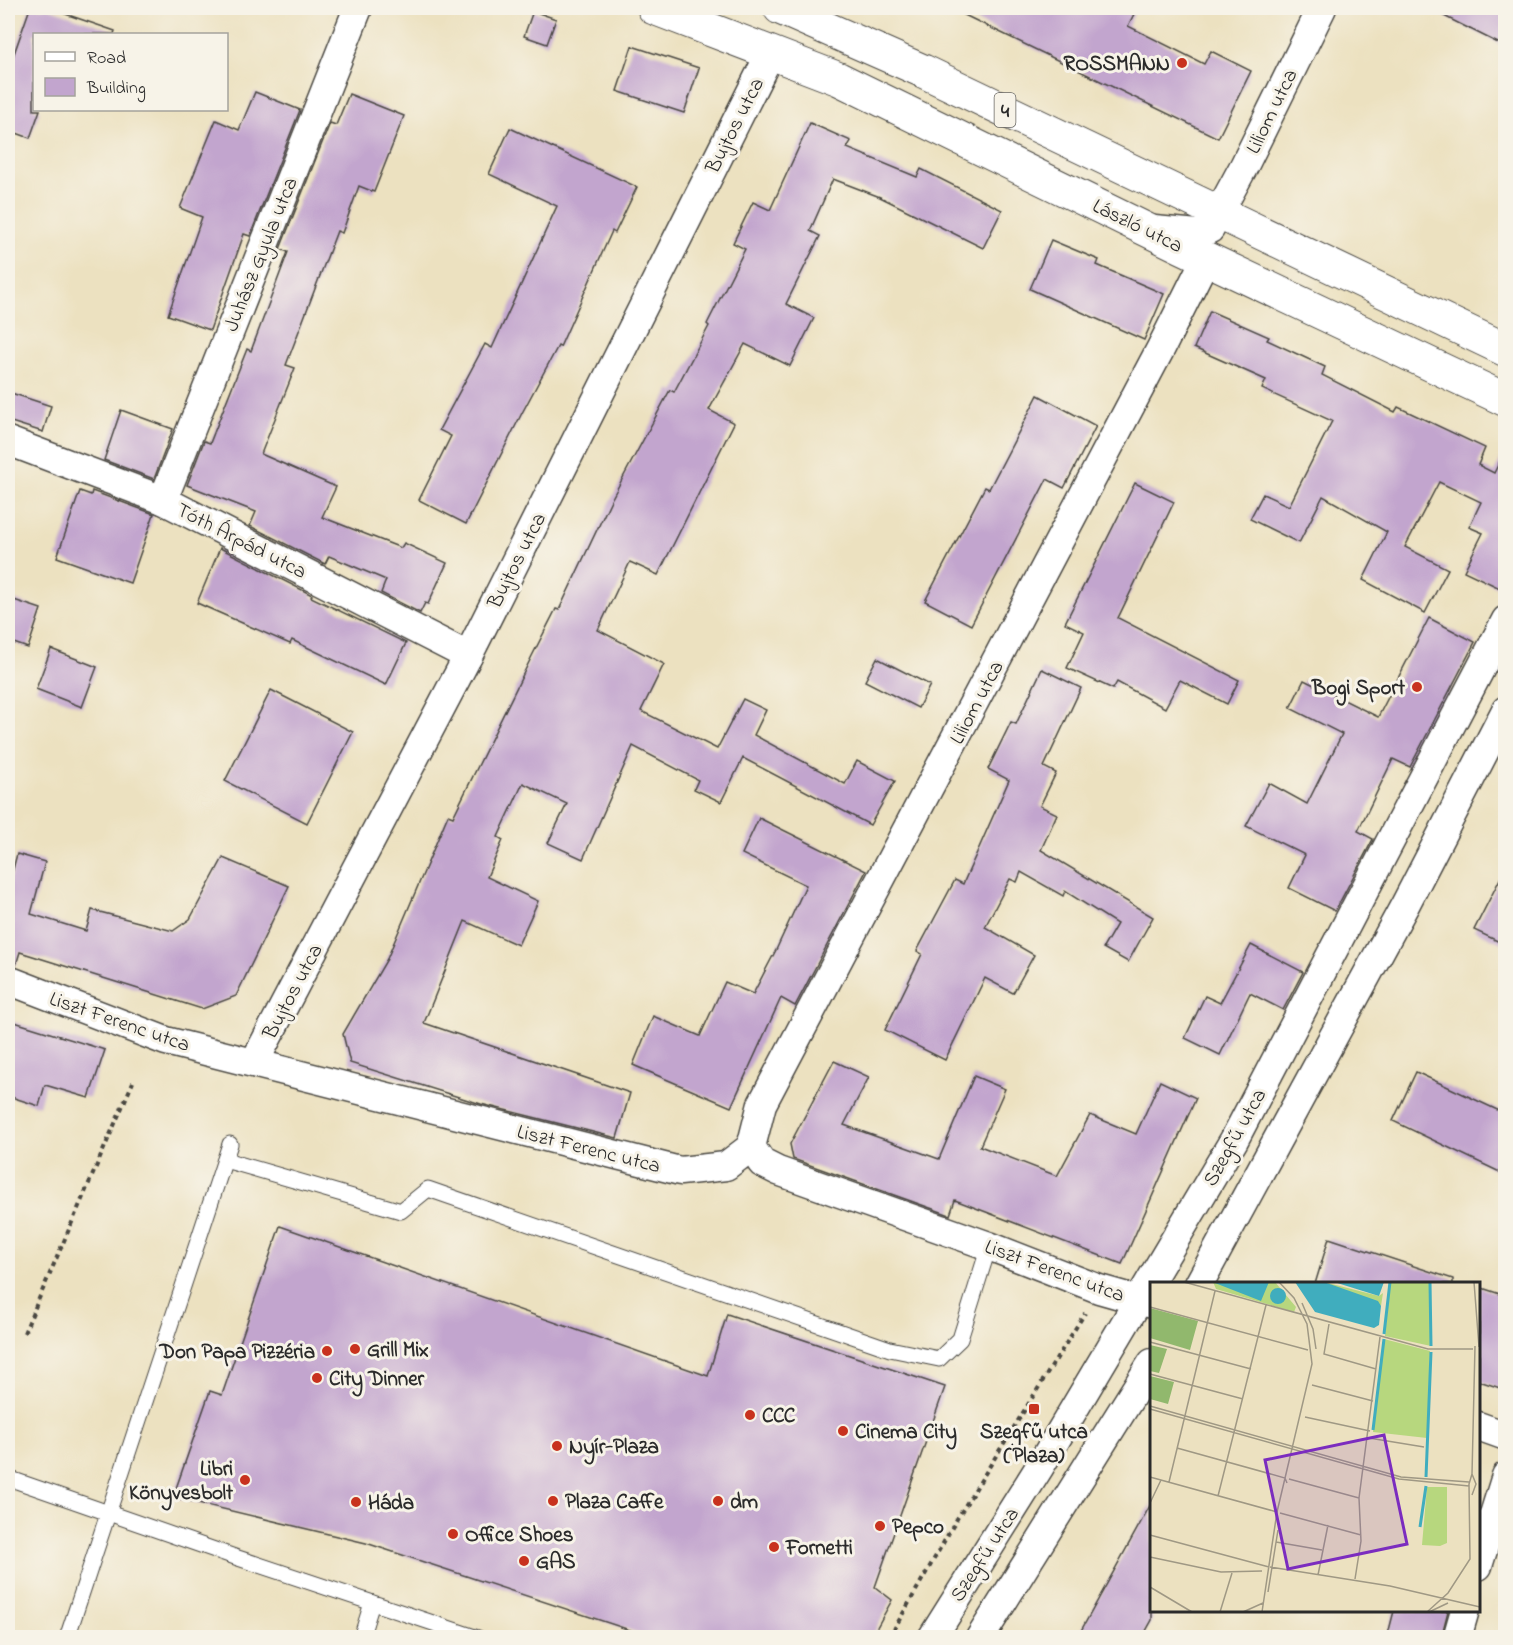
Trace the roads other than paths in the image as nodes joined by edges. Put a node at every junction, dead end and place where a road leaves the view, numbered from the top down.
1 (358, 8) edge
2 (654, 8) edge
3 (1322, 8) edge
4 (787, 9) edge
5 (771, 52) junction
6 (1219, 214) junction
7 (1146, 229) junction
8 (1206, 258) junction
9 (1506, 350) edge
10 (1506, 400) edge
11 (8, 441) edge
12 (163, 500) junction
13 (1506, 620) edge
14 (468, 656) junction
15 (1506, 710) edge
16 (8, 980) edge
17 (254, 1063) junction
18 (230, 1144) dead end
19 (751, 1146) junction
20 (225, 1160) junction
21 (989, 1245) junction
22 (1157, 1282) edge
23 (1200, 1282) edge
24 (1146, 1302) edge
25 (1150, 1366) edge
26 (1480, 1426) edge
27 (1506, 1436) edge
28 (1506, 1476) edge
29 (8, 1478) edge
30 (108, 1512) junction
31 (1480, 1563) edge
32 (372, 1603) junction
33 (1465, 1612) edge
34 (67, 1638) edge
35 (361, 1638) edge
36 (478, 1638) edge
37 (932, 1638) edge
38 (980, 1638) edge
39 (1457, 1638) edge

1 - 12 street, Juhász Gyula utca
2 - 5 main road, 4
3 - 6 street, Liliom utca
4 - 6 main road, 4
5 - 7 main road, László utca / 4
5 - 14 street, Bujtos utca
6 - 7 street, Liliom utca
6 - 9 main road, 4
7 - 8 main road, László utca / 4
8 - 10 main road, László utca / 4
8 - 19 street, Liliom utca
11 - 12 street, Tóth Árpád utca
12 - 14 street, Tóth Árpád utca
13 - 22 street, Szegfű utca
14 - 17 street, Bujtos utca
15 - 23 street, Szegfű utca
16 - 17 street, Liszt Ferenc utca
17 - 19 street, Liszt Ferenc utca
18 - 20 lane
19 - 21 street, Liszt Ferenc utca
20 - 21 lane
20 - 30 lane
21 - 24 street, Liszt Ferenc utca
24 - 37 street, Szegfű utca
25 - 38 street, Szegfű utca
26 - 27 street
28 - 31 street
29 - 30 lane
30 - 32 lane
30 - 34 lane
32 - 35 lane
32 - 36 lane
33 - 39 street

